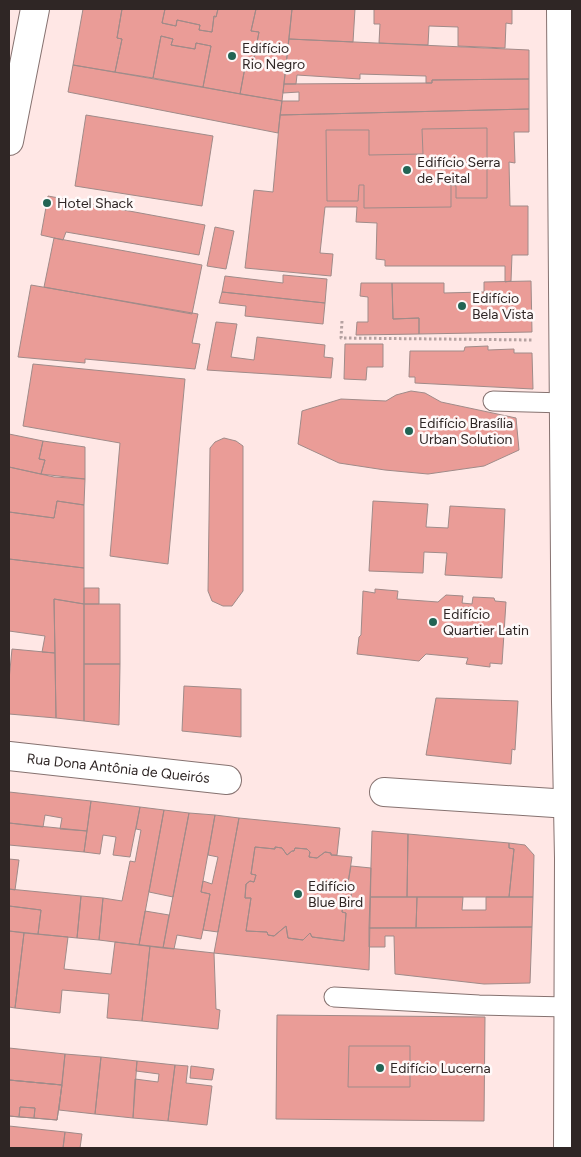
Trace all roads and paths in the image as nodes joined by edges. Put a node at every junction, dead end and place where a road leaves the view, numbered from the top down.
1 (35, 9) edge
2 (561, 9) edge
3 (9, 141) edge
4 (342, 322) dead end
5 (566, 352) edge
6 (493, 401) dead end
7 (565, 403) junction
8 (9, 756) edge
9 (227, 780) dead end
10 (384, 792) dead end
11 (569, 804) junction
12 (571, 975) edge
13 (334, 997) dead end
14 (569, 1007) junction
15 (568, 1148) edge

1 - 3 street
2 - 5 street
4 - 5 path
5 - 7 street
6 - 7 lane
7 - 11 street
8 - 9 street, Rua Dona Antônia de Queirós
10 - 11 street
11 - 12 street
12 - 14 street
13 - 14 lane
14 - 15 street

